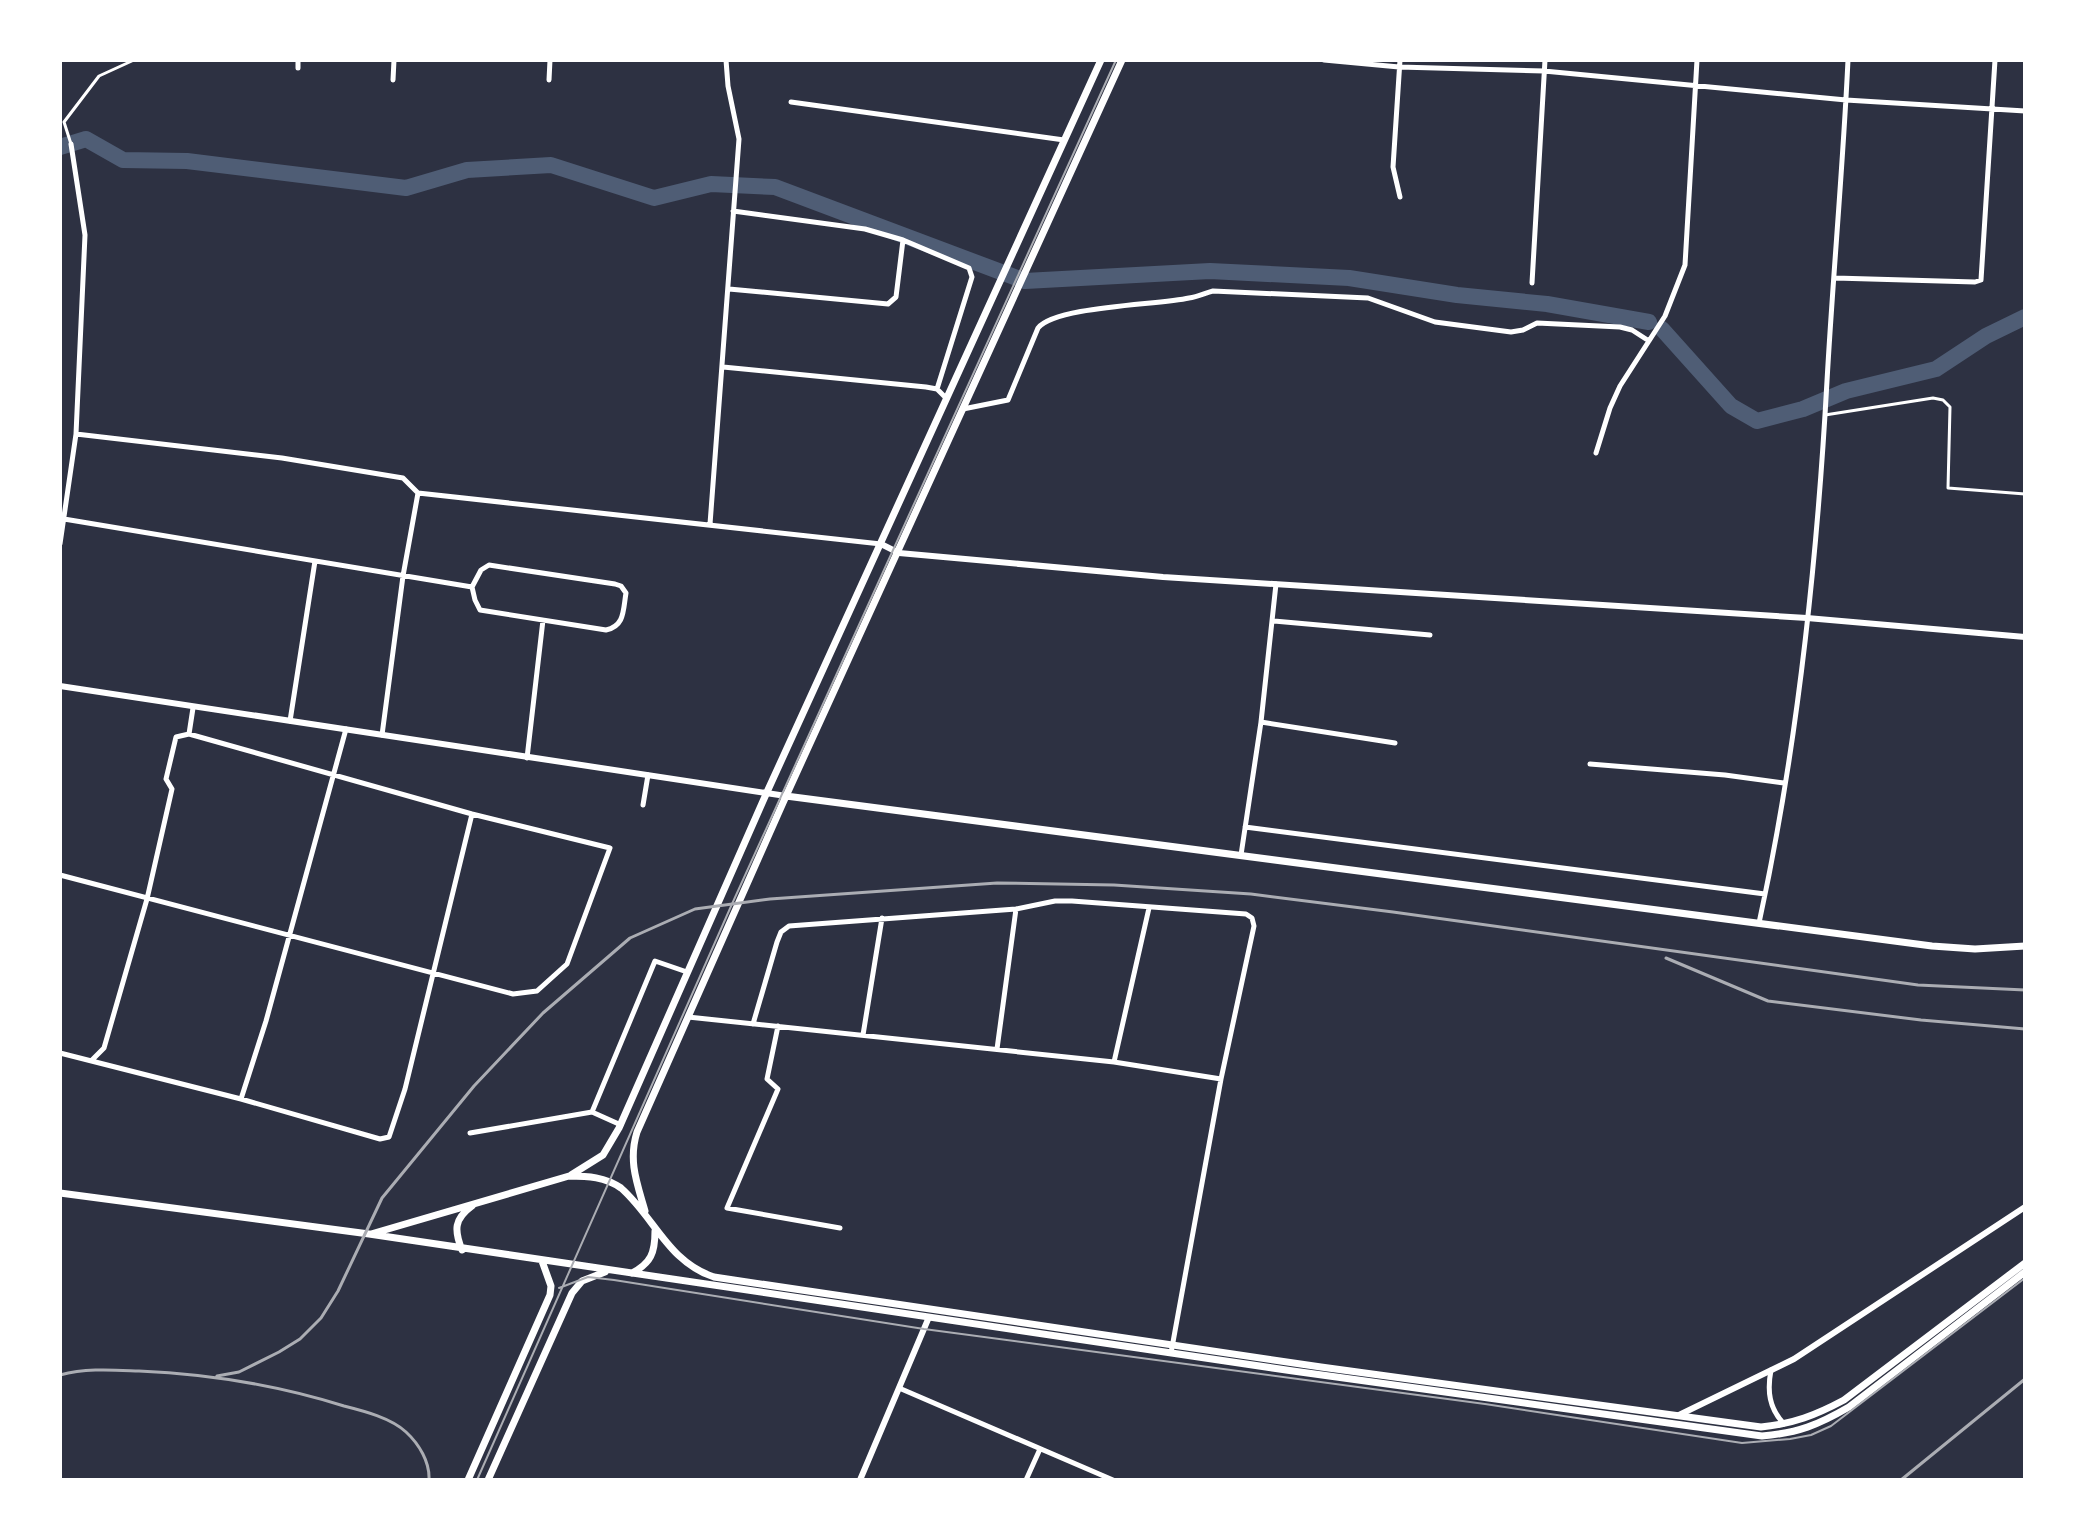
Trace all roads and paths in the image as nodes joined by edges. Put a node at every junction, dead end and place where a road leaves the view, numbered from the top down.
1 (134, 60) edge
2 (298, 60) edge
3 (394, 60) edge
4 (550, 60) edge
5 (726, 60) edge
6 (1101, 60) edge
7 (1122, 60) edge
8 (1324, 60) edge
9 (1545, 60) edge
10 (1697, 60) edge
11 (1848, 60) edge
12 (1995, 60) edge
13 (1399, 64) edge
14 (298, 68) dead end
15 (1544, 71) junction
16 (393, 80) dead end
17 (549, 80) dead end
18 (1695, 87) junction
19 (1846, 100) junction
20 (791, 102) dead end
21 (1992, 108) junction
22 (2025, 111) edge
23 (1064, 140) junction
24 (71, 144) joint
25 (1400, 197) dead end
26 (733, 211) junction
27 (903, 240) junction
28 (1835, 278) junction
29 (1532, 283) dead end
30 (729, 289) junction
31 (1649, 341) junction
32 (723, 367) junction
33 (937, 389) junction
34 (946, 398) junction
35 (963, 409) junction
36 (1826, 412) junction
37 (76, 434) junction
38 (1596, 453) dead end
39 (418, 493) junction
40 (2025, 494) edge
41 (64, 519) junction
42 (710, 524) junction
43 (60, 544) edge
44 (881, 544) junction
45 (899, 553) junction
46 (315, 561) junction
47 (403, 576) junction
48 (1276, 583) junction
49 (472, 587) junction
50 (1807, 618) junction
51 (543, 620) junction
52 (1274, 621) junction
53 (1430, 635) dead end
54 (2025, 637) edge
55 (60, 686) edge
56 (193, 708) junction
57 (290, 721) junction
58 (1261, 722) junction
59 (346, 729) junction
60 (189, 734) junction
61 (382, 735) junction
62 (1395, 743) dead end
63 (527, 758) junction
64 (1590, 764) dead end
65 (333, 775) junction
66 (648, 775) junction
67 (1784, 783) junction
68 (767, 792) junction
69 (786, 796) junction
70 (643, 805) dead end
71 (472, 814) junction
72 (1245, 827) junction
73 (1241, 856) junction
74 (60, 875) edge
75 (1765, 894) junction
76 (147, 899) junction
77 (1149, 908) junction
78 (1016, 909) junction
79 (882, 918) junction
80 (1759, 924) junction
81 (288, 935) junction
82 (2025, 946) edge
83 (688, 973) junction
84 (432, 974) junction
85 (688, 1017) junction
86 (753, 1024) junction
87 (778, 1026) junction
88 (863, 1035) junction
89 (997, 1049) junction
90 (60, 1053) edge
91 (91, 1060) junction
92 (1114, 1062) junction
93 (1221, 1079) junction
94 (241, 1099) junction
95 (592, 1112) junction
96 (621, 1125) junction
97 (470, 1133) dead end
98 (569, 1176) junction
99 (60, 1193) edge
100 (480, 1200) junction
101 (2025, 1207) edge
102 (647, 1217) junction
103 (840, 1228) dead end
104 (655, 1231) junction
105 (369, 1234) junction
106 (462, 1250) junction
107 (542, 1261) junction
108 (2025, 1263) edge
109 (614, 1271) junction
110 (2025, 1272) edge
111 (632, 1273) junction
112 (929, 1317) junction
113 (1172, 1349) junction
114 (1771, 1370) junction
115 (899, 1388) junction
116 (1676, 1416) junction
117 (1663, 1423) junction
118 (1784, 1424) junction
119 (1040, 1449) junction
120 (468, 1480) edge
121 (488, 1480) edge
122 (860, 1480) edge
123 (1026, 1480) edge
124 (1113, 1480) edge

1 - 24 lane
2 - 14 street
3 - 16 street
4 - 17 street
5 - 26 street
6 - 23 main road
7 - 35 main road
8 - 13 street
9 - 15 street
10 - 18 street
11 - 19 street
12 - 21 street
13 - 15 street
13 - 25 street
15 - 18 street
15 - 29 street
18 - 19 street
18 - 31 street
19 - 21 street
19 - 28 street
20 - 23 street
21 - 22 street
21 - 28 street
23 - 34 main road
24 - 37 street
26 - 27 street
26 - 30 street
27 - 30 street
27 - 33 street
28 - 36 street
30 - 32 street
31 - 35 street
31 - 38 street
32 - 33 street
32 - 42 street
33 - 34 street
34 - 44 main road
35 - 45 main road
36 - 40 lane
36 - 50 street
37 - 39 street
37 - 41 street
39 - 42 street
39 - 47 street
41 - 43 street
41 - 46 street
42 - 44 street
44 - 45 street
44 - 68 main road
45 - 48 street
45 - 69 main road
46 - 47 street
46 - 57 street
47 - 49 street
47 - 61 street
48 - 50 street
48 - 52 street
49 - 51 street
49 - 51 street
50 - 54 street
50 - 67 street
51 - 63 street
52 - 53 street
52 - 58 street
55 - 56 street
56 - 57 street
56 - 60 street
57 - 59 street
58 - 62 street
58 - 72 street
59 - 61 street
59 - 65 street
60 - 65 street
60 - 76 street
61 - 63 street
63 - 66 street
64 - 67 street
65 - 71 street
65 - 81 street
66 - 68 street
66 - 70 street
67 - 75 street
68 - 69 street
68 - 83 main road
69 - 73 main road
69 - 85 main road
71 - 84 street
71 - 84 street
72 - 73 street
72 - 75 street
73 - 80 main road
74 - 76 street
75 - 80 street
76 - 81 street
76 - 91 street
77 - 78 street
77 - 92 street
77 - 93 street
78 - 79 street
78 - 89 street
79 - 86 street
79 - 88 street
80 - 82 main road
81 - 84 street
81 - 94 street
83 - 95 street
83 - 96 main road
84 - 94 street
85 - 86 street
85 - 102 main road
86 - 87 street
87 - 88 street
87 - 103 street
88 - 89 street
89 - 92 street
90 - 91 street
91 - 94 street
92 - 93 street
93 - 113 street
95 - 96 street
95 - 97 street
96 - 98 main road
98 - 100 main road
98 - 102 main road
99 - 105 main road
100 - 105 main road
100 - 106 main road
101 - 114 street
102 - 104 main road
104 - 111 main road
104 - 113 main road
105 - 106 main road
106 - 107 main road
107 - 109 main road
107 - 120 main road
108 - 118 main road
109 - 111 main road
109 - 121 main road
110 - 117 main road
111 - 112 main road
112 - 113 main road
112 - 115 street
113 - 116 main road
113 - 117 main road
114 - 116 street
114 - 118 street
115 - 119 street
115 - 122 street
116 - 117 street
116 - 118 main road
119 - 123 street
119 - 124 street

